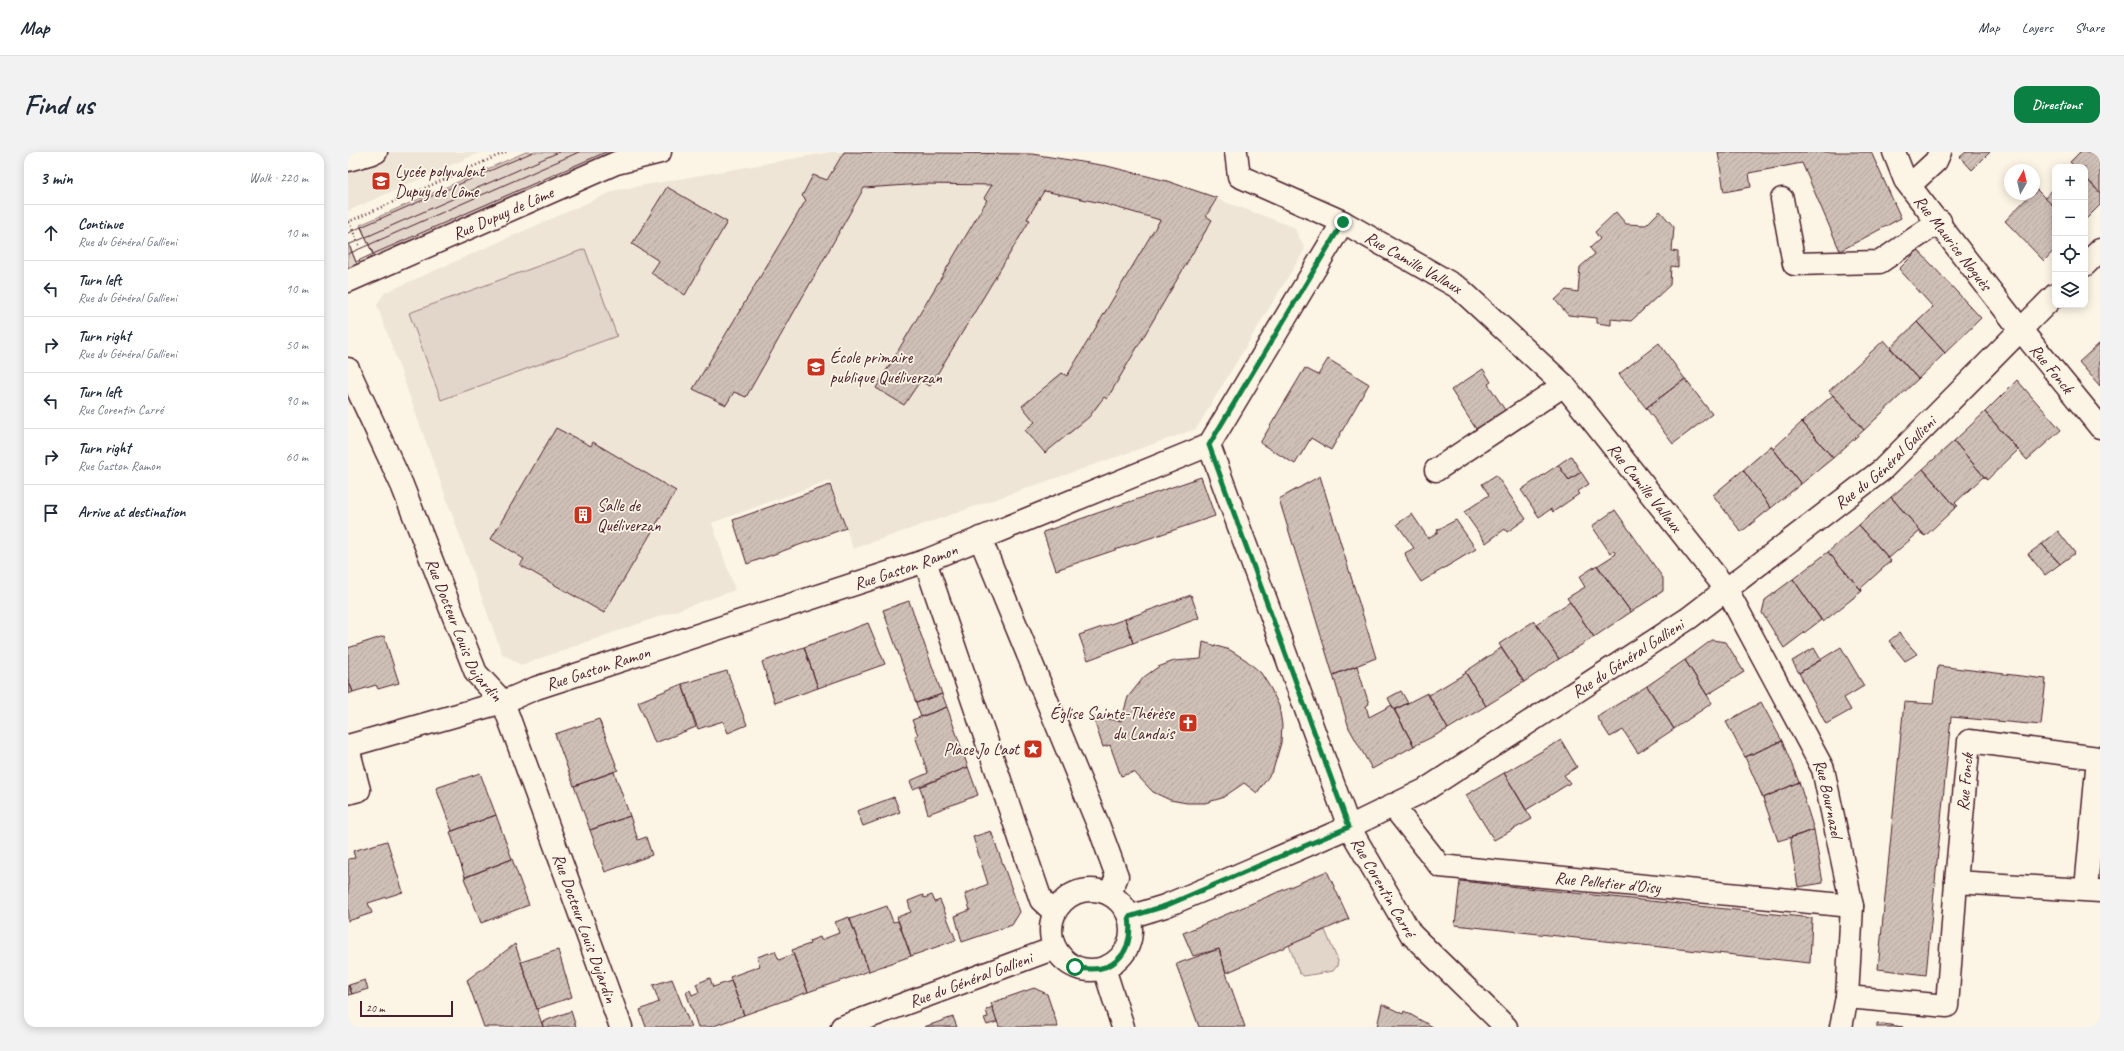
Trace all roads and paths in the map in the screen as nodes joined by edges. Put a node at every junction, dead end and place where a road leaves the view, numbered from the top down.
1 (376, 152) edge
2 (506, 152) edge
3 (1236, 152) edge
4 (1894, 152) edge
5 (1940, 152) edge
6 (652, 153) edge
7 (348, 160) edge
8 (1910, 185) junction
9 (1782, 199) dead end
10 (348, 222) edge
11 (1343, 222) junction
12 (1940, 222) junction
13 (2100, 250) edge
14 (2088, 262) edge
15 (348, 281) edge
16 (2052, 298) edge
17 (2020, 329) junction
18 (348, 369) edge
19 (1564, 385) junction
20 (2100, 426) edge
21 (1209, 445) junction
22 (1436, 470) dead end
23 (980, 538) junction
24 (925, 561) junction
25 (1727, 590) junction
26 (503, 702) junction
27 (348, 747) edge
28 (2099, 750) edge
29 (348, 793) edge
30 (1392, 806) junction
31 (1349, 827) junction
32 (1956, 882) junction
33 (2093, 890) edge
34 (1110, 894) junction
35 (1852, 906) junction
36 (1054, 912) junction
37 (1129, 917) junction
38 (1055, 948) junction
39 (1104, 968) junction
40 (1847, 997) junction
41 (622, 1027) edge
42 (842, 1027) edge
43 (1123, 1027) edge
44 (1506, 1027) edge
45 (1841, 1027) edge

1 - 7 street
2 - 10 path
3 - 11 street, Rue Camille Vallaux
4 - 8 street, Rue Maurice Noguès
5 - 8 street
6 - 15 street, Rue Dupuy de Lôme
8 - 12 street, Rue Maurice Noguès
9 - 12 street
11 - 19 street, Rue Camille Vallaux
11 - 21 street
12 - 17 street, Rue Maurice Noguès
13 - 14 street
16 - 17 street, Rue du Général Gallieni
17 - 20 street, Rue Fonck
17 - 25 street, Rue du Général Gallieni
18 - 26 street, Rue Docteur Louis Dujardin
19 - 22 street
19 - 25 street, Rue Camille Vallaux
21 - 23 street, Rue Gaston Ramon
21 - 31 street, Rue Corentin Carré
23 - 24 street, Rue Gaston Ramon
23 - 34 street
24 - 26 street, Rue Gaston Ramon
24 - 36 street
25 - 30 street, Rue du Général Gallieni
25 - 35 street, Rue Bournazel
26 - 27 street, Rue Gaston Ramon
26 - 41 street, Rue Docteur Louis Dujardin
27 - 29 street
28 - 32 street, Rue Fonck
28 - 33 street, Rue Fonck
30 - 31 street, Rue du Général Gallieni
30 - 35 street, Rue Pelletier d'Oisy
31 - 37 street, Rue du Général Gallieni
31 - 44 street, Rue Corentin Carré
32 - 33 street, Rue Fonck
32 - 40 street, Rue Fonck
34 - 36 street
34 - 37 street
35 - 40 street, Rue Bournazel
36 - 38 street, Rue du Général Gallieni
37 - 39 street
38 - 39 street, Rue du Général Gallieni
38 - 42 street, Rue du Général Gallieni
39 - 43 street
40 - 45 street, Rue Bournazel

